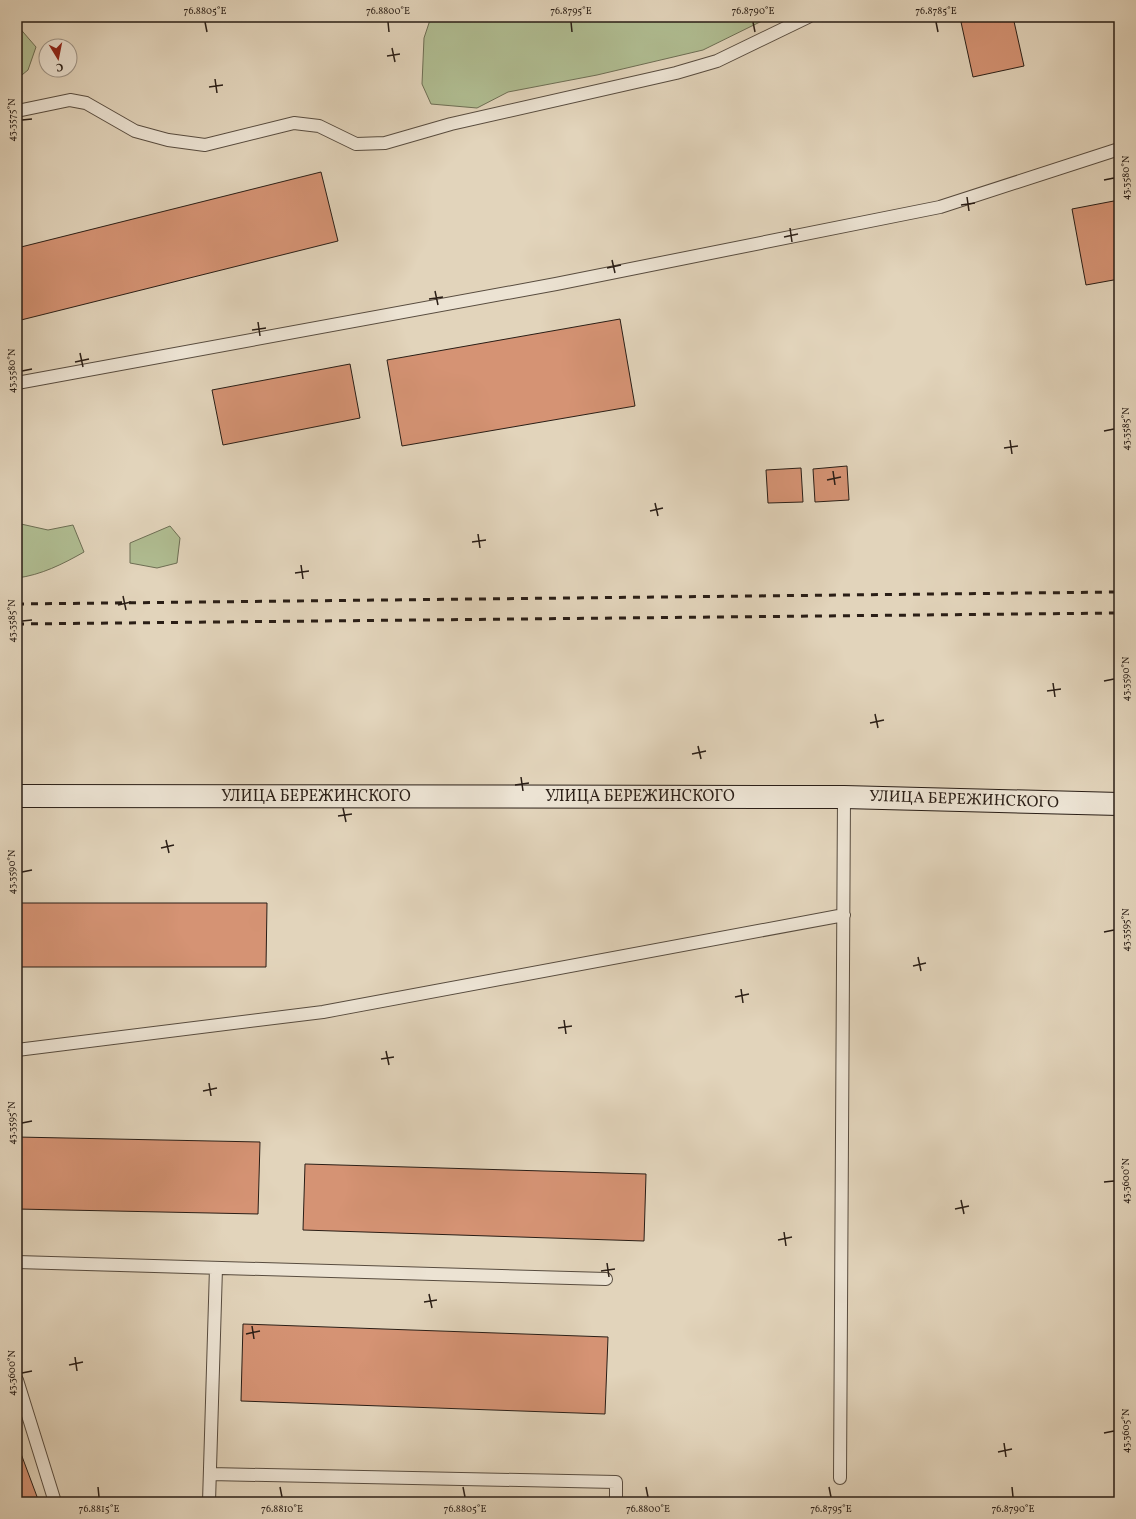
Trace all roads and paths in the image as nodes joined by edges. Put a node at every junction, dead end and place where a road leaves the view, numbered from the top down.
1 (808, 17) edge
2 (17, 112) edge
3 (1119, 149) edge
4 (17, 383) edge
5 (17, 796) edge
6 (844, 797) junction
7 (1119, 804) edge
8 (844, 915) junction
9 (17, 1050) edge
10 (17, 1262) edge
11 (216, 1268) junction
12 (606, 1279) dead end
13 (17, 1380) edge
14 (210, 1474) junction
15 (840, 1478) dead end
16 (55, 1502) edge
17 (209, 1502) edge
18 (616, 1502) edge

1 - 2 lane
3 - 4 lane
5 - 6 main road, УЛИЦА БЕРЕЖИНСКОГО
6 - 7 main road, УЛИЦА БЕРЕЖИНСКОГО
6 - 8 lane
8 - 9 lane
8 - 15 lane
10 - 11 lane
11 - 12 lane
11 - 14 lane
13 - 16 lane
14 - 17 lane
14 - 18 lane

